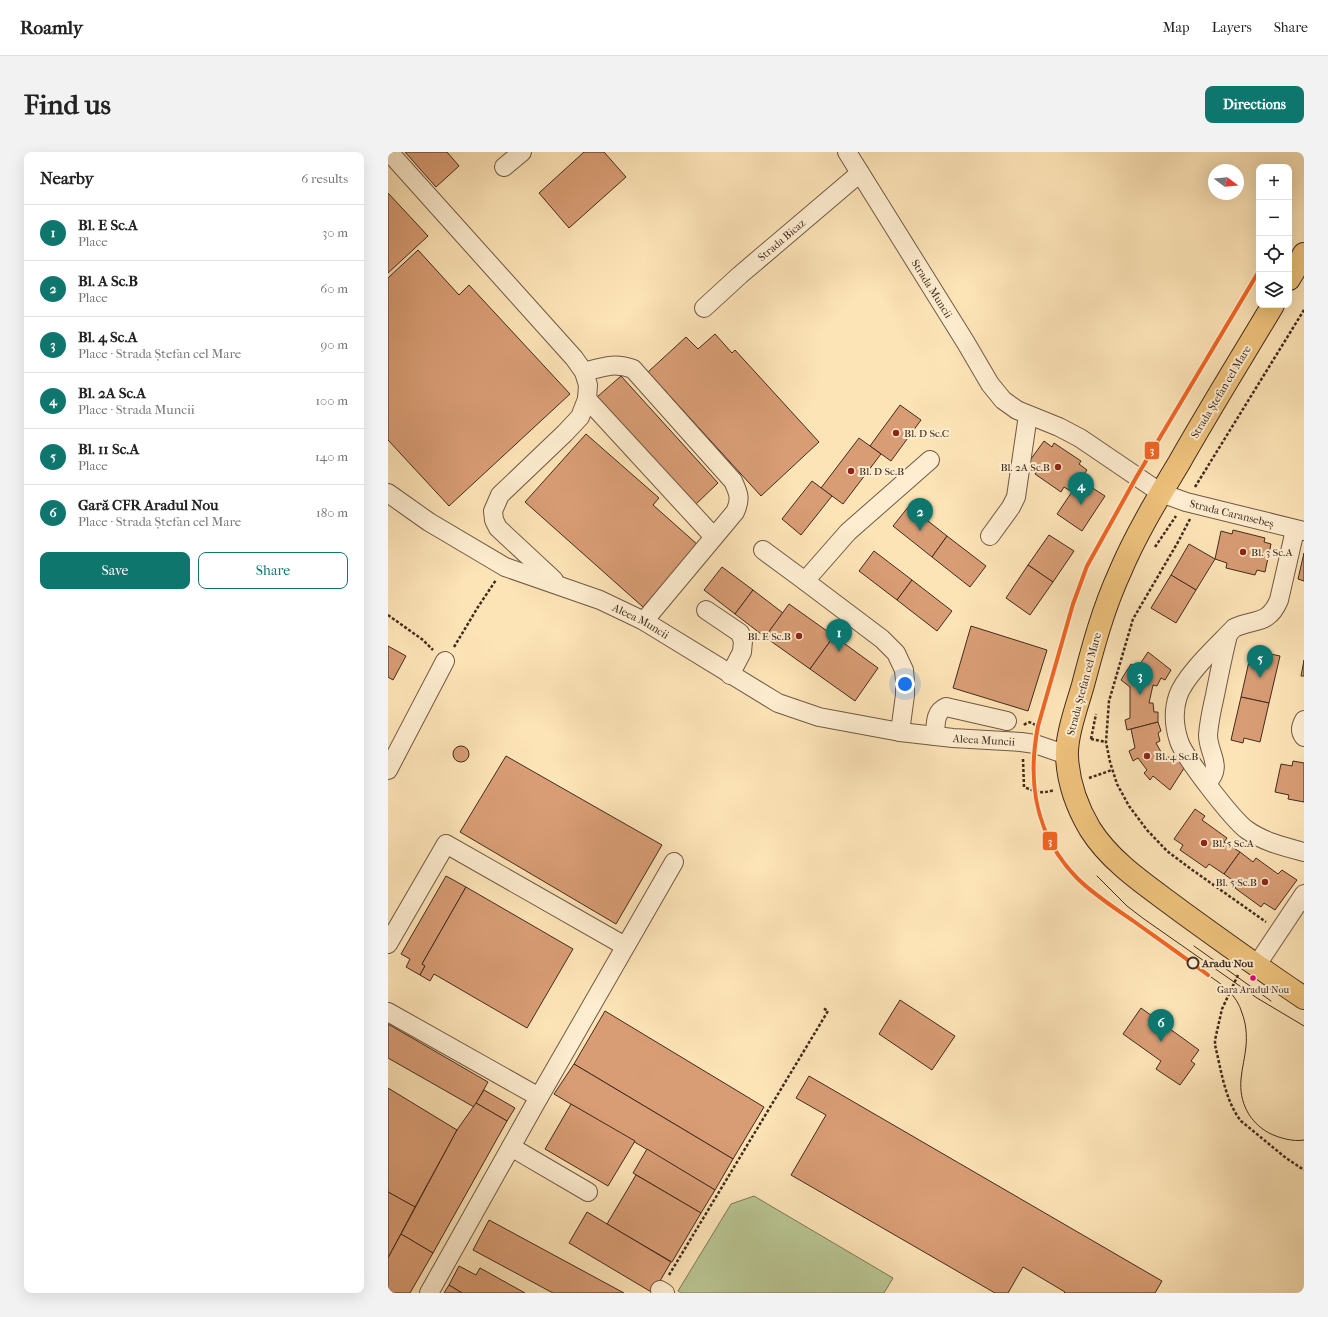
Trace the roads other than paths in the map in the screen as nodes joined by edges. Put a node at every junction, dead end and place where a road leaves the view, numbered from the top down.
1 (389, 152) edge
2 (522, 152) edge
3 (847, 152) edge
4 (504, 167) dead end
5 (860, 173) junction
6 (1304, 254) edge
7 (1292, 274) edge
8 (704, 308) dead end
9 (1271, 308) edge
10 (584, 372) junction
11 (587, 399) junction
12 (1028, 415) junction
13 (930, 460) dead end
14 (388, 493) edge
15 (1161, 493) junction
16 (1299, 530) edge
17 (714, 536) junction
18 (990, 536) dead end
19 (763, 550) dead end
20 (805, 581) junction
21 (560, 586) junction
22 (706, 610) dead end
23 (644, 620) junction
24 (1228, 634) junction
25 (445, 661) road end
26 (730, 675) junction
27 (1304, 720) edge
28 (1007, 721) dead end
29 (900, 732) junction
30 (935, 736) junction
31 (1304, 737) edge
32 (1067, 755) junction
33 (388, 770) edge
34 (1207, 783) junction
35 (1304, 852) edge
36 (674, 862) dead end
37 (1304, 894) edge
38 (388, 944) edge
39 (626, 946) junction
40 (1252, 963) junction
41 (1304, 998) edge
42 (388, 1012) edge
43 (539, 1097) junction
44 (511, 1146) junction
45 (588, 1192) dead end
46 (429, 1293) edge

1 - 10 street
2 - 4 street
3 - 5 street, Strada Muncii
5 - 8 street, Strada Bicaz
5 - 12 street, Strada Muncii
6 - 7 main road
9 - 15 main road, Strada Ștefan cel Mare
10 - 11 street
10 - 17 street
11 - 17 street
11 - 21 street
12 - 15 street, Strada Muncii
12 - 18 street
13 - 20 street
14 - 21 street, Aleea Muncii
15 - 16 street, Strada Caransebeș
15 - 32 main road, Strada Ștefan cel Mare
16 - 24 street
17 - 23 street
19 - 20 street
20 - 29 street
21 - 23 street, Aleea Muncii
22 - 26 street
23 - 26 street, Aleea Muncii
24 - 34 street
24 - 34 street
25 - 33 street
26 - 29 street, Aleea Muncii
27 - 31 street
28 - 30 street
29 - 30 street, Aleea Muncii
30 - 32 street, Aleea Muncii
32 - 40 main road, Strada Ștefan cel Mare
34 - 35 street
36 - 39 street
37 - 40 street
38 - 39 street
39 - 43 street
40 - 41 main road, Strada Ștefan cel Mare
42 - 43 street
43 - 44 street
44 - 45 street
44 - 46 street

